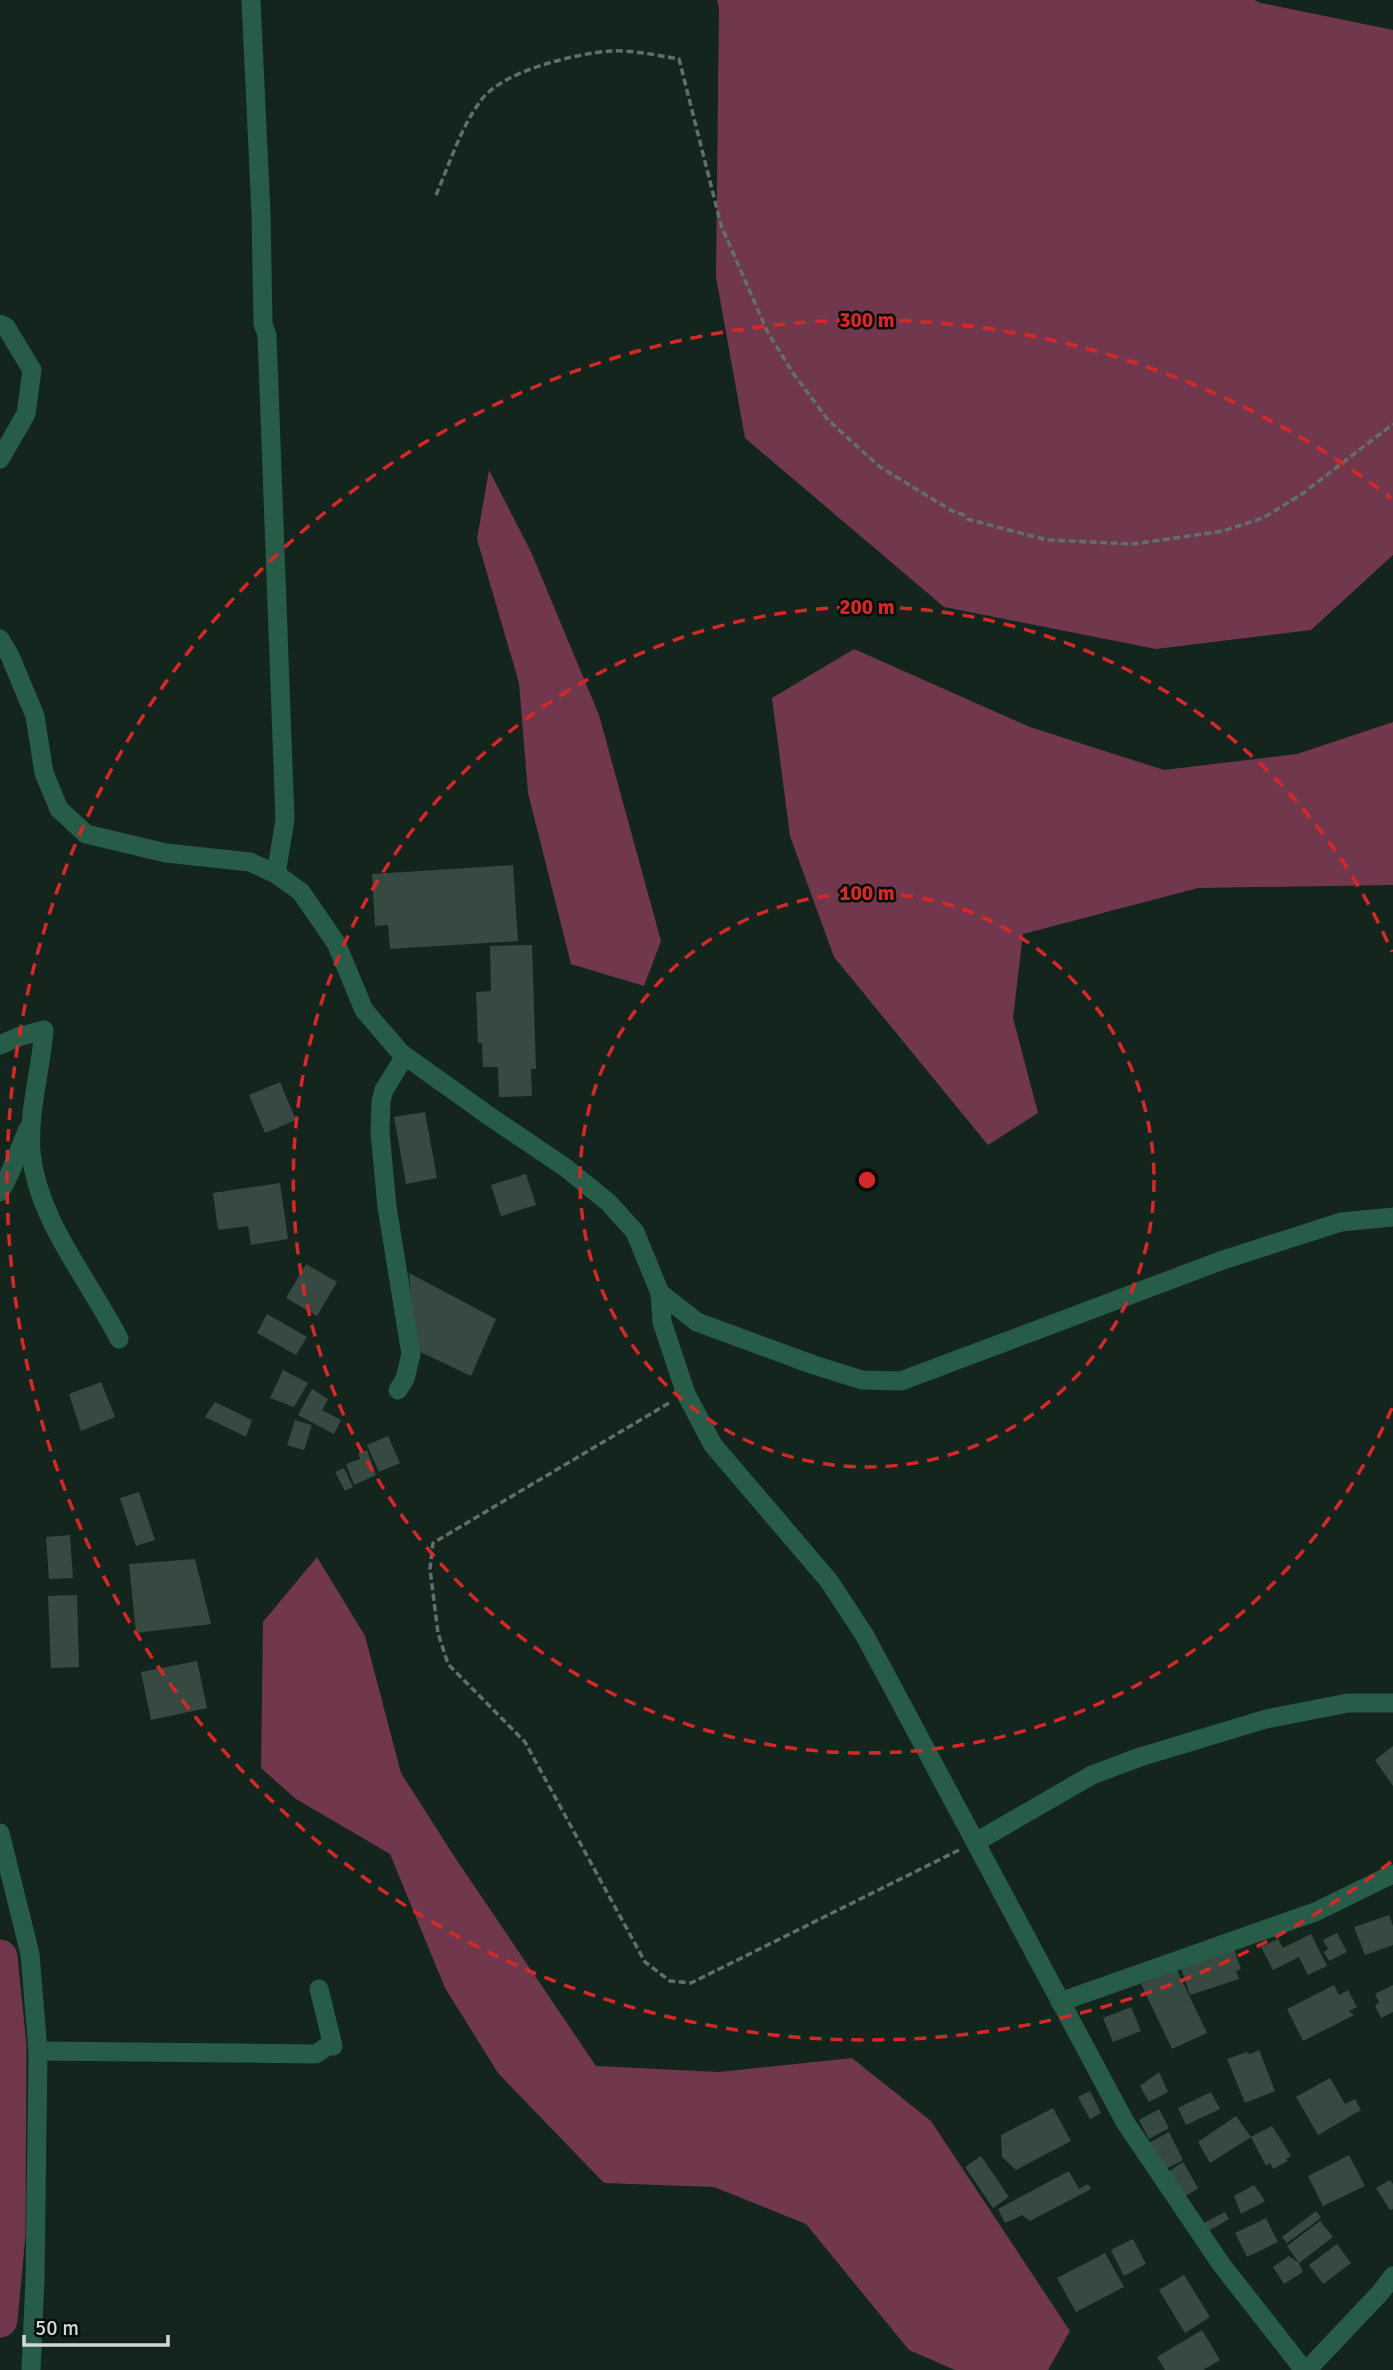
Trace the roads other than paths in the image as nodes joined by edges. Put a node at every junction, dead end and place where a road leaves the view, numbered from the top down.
1 (251, 0) edge
2 (0, 324) edge
3 (0, 459) edge
4 (0, 639) edge
5 (276, 874) junction
6 (0, 1045) edge
7 (405, 1056) junction
8 (33, 1117) junction
9 (0, 1192) edge
10 (1393, 1217) edge
11 (660, 1293) junction
12 (119, 1339) dead end
13 (398, 1391) dead end
14 (1393, 1703) edge
15 (0, 1833) edge
16 (976, 1842) junction
17 (1393, 1874) edge
18 (319, 1989) dead end
19 (1060, 2002) junction
20 (38, 2051) junction
21 (1393, 2276) edge
22 (31, 2370) edge
23 (1306, 2370) edge

1 - 5 street
2 - 3 street
4 - 5 street
5 - 7 street
6 - 8 street
7 - 11 street
7 - 13 street
8 - 9 street
8 - 12 street
10 - 11 street
11 - 16 street
14 - 16 street
15 - 20 street
16 - 19 street
17 - 19 street
18 - 20 street
19 - 23 street
20 - 22 street
21 - 23 street

